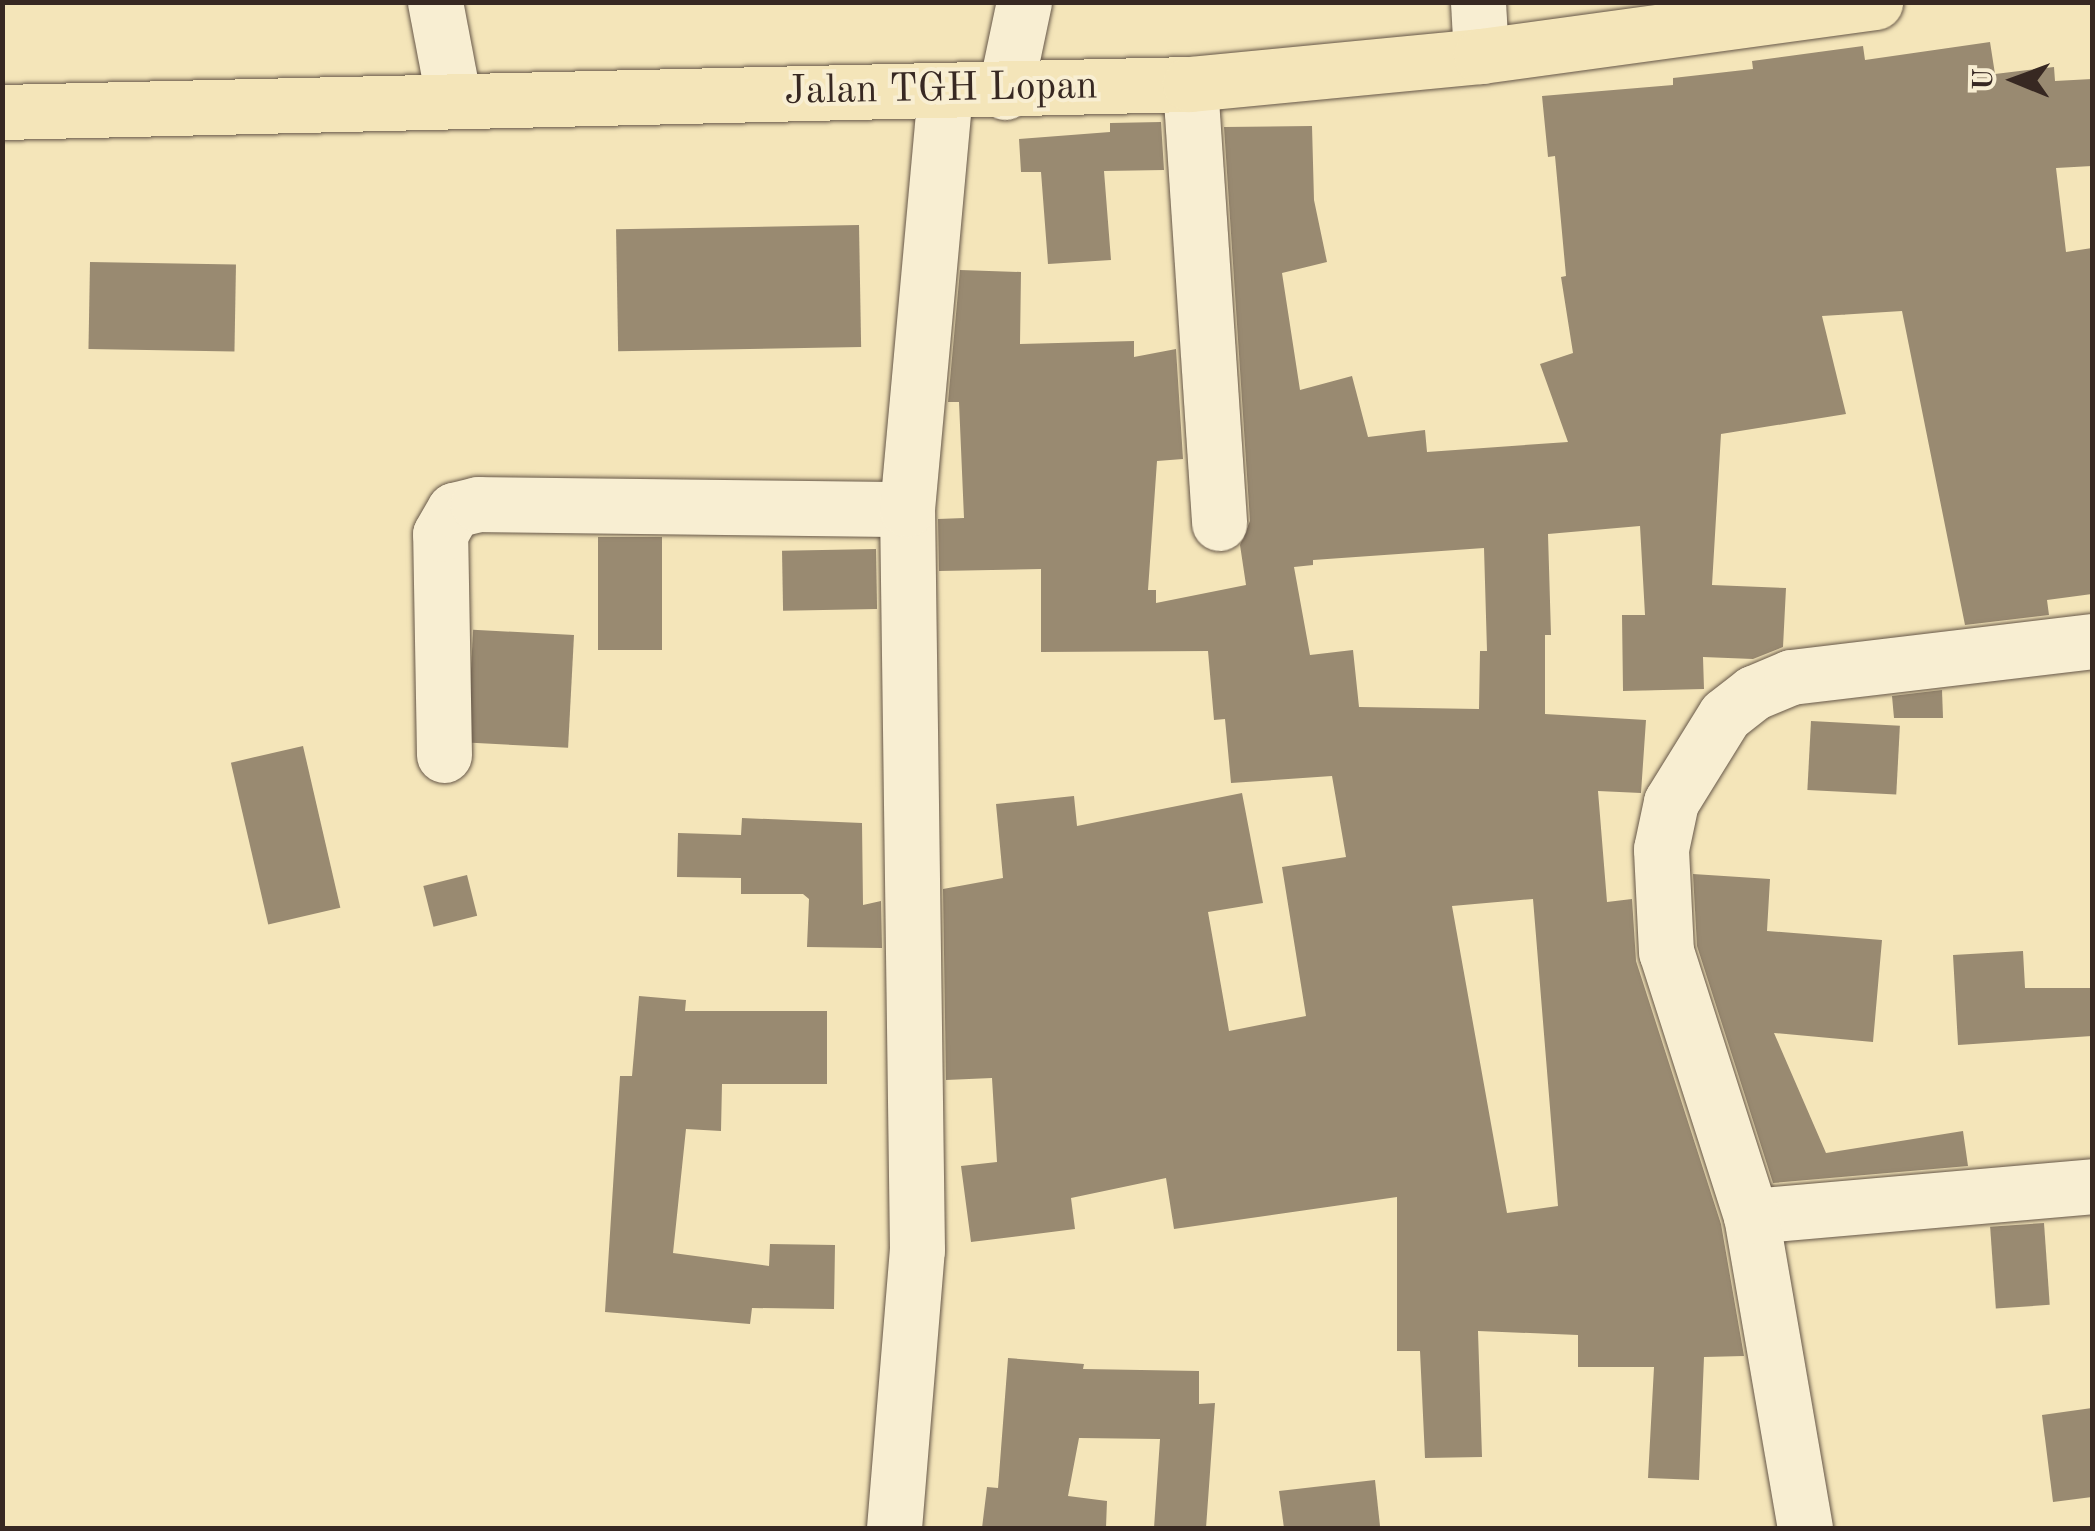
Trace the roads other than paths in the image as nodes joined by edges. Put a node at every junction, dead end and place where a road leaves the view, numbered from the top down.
1 (435, 2) edge
2 (1024, 2) edge
3 (1478, 2) edge
4 (1875, 2) edge
5 (1480, 56) junction
6 (1190, 84) junction
7 (945, 92) junction
8 (1004, 92) junction
9 (452, 96) junction
10 (2, 112) edge
11 (907, 510) junction
12 (1218, 523) dead end
13 (2092, 641) edge
14 (444, 755) dead end
15 (2092, 1186) edge
16 (1751, 1216) junction
17 (894, 1528) edge
18 (1804, 1528) edge

1 - 9 street
2 - 8 street
3 - 5 street
4 - 5 highway, Jalan TGH Lopan
5 - 6 highway, Jalan TGH Lopan
6 - 8 highway, Jalan TGH Lopan
6 - 12 street
7 - 8 highway, Jalan TGH Lopan
7 - 9 highway, Jalan TGH Lopan
7 - 11 street
9 - 10 highway, Jalan TGH Lopan
11 - 14 street
11 - 17 street
13 - 16 street
15 - 16 street
16 - 18 street

